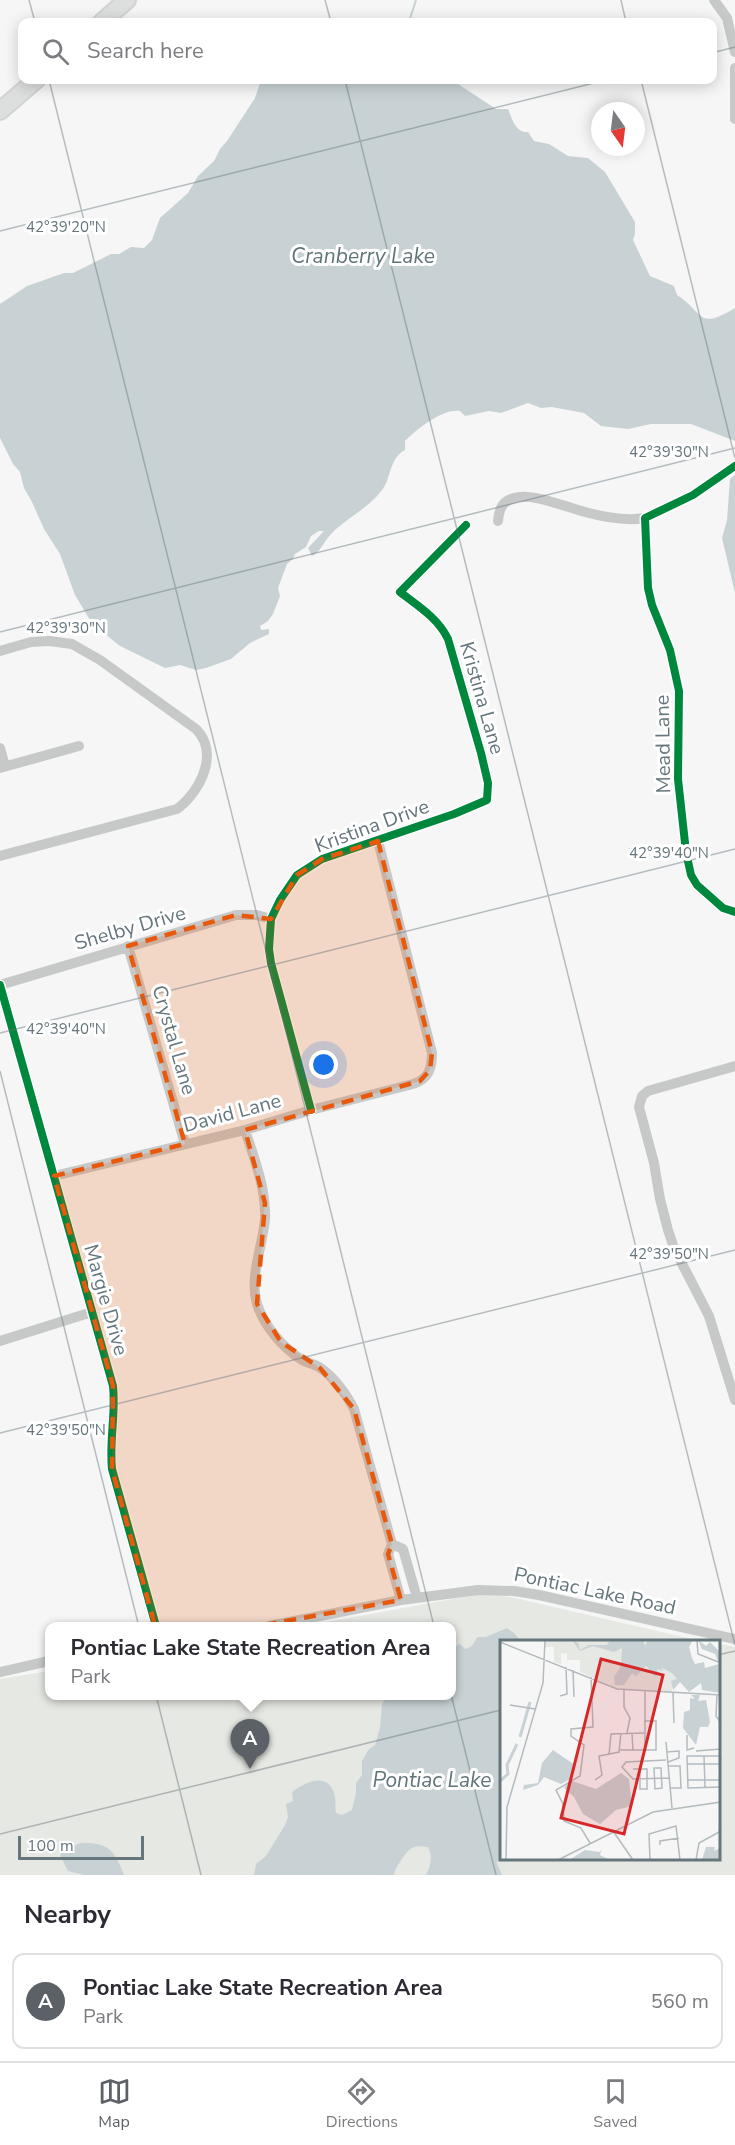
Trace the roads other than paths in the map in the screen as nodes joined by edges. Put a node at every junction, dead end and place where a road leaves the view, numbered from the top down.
1 (714, 0) edge
2 (124, 1) edge
3 (106, 18) edge
4 (735, 52) edge
5 (735, 68) edge
6 (31, 84) edge
7 (0, 111) edge
8 (735, 118) edge
9 (735, 466) edge
10 (645, 518) junction
11 (498, 521) dead end
12 (466, 525) dead end
13 (0, 651) edge
14 (79, 746) dead end
15 (0, 748) edge
16 (3, 767) edge
17 (488, 797) joint
18 (378, 841) junction
19 (0, 856) edge
20 (735, 912) edge
21 (271, 919) junction
22 (128, 946) junction
23 (0, 985) edge
24 (735, 1066) edge
25 (311, 1110) junction
26 (245, 1130) junction
27 (185, 1144) junction
28 (54, 1176) junction
29 (92, 1312) junction
30 (0, 1341) edge
31 (735, 1400) edge
32 (392, 1544) junction
33 (417, 1598) junction
34 (401, 1600) junction
35 (155, 1622) edge
36 (289, 1622) edge
37 (735, 1639) edge
38 (45, 1662) edge
39 (0, 1672) edge

1 - 4 street
2 - 3 highway
5 - 8 street
6 - 7 highway
9 - 10 street
10 - 11 street
10 - 20 street, Mead Lane
12 - 17 street, Kristina Lane
13 - 19 street
14 - 16 street
15 - 16 street
17 - 18 street, Kristina Drive
18 - 21 street, Kristina Drive
18 - 25 street, David Lane
21 - 22 street, Shelby Drive
21 - 25 street, Kristina Drive
22 - 23 street, Shelby Drive
22 - 27 street, Crystal Lane
23 - 28 street, Margie Drive
24 - 31 street
25 - 26 street, David Lane
26 - 27 street, David Lane
26 - 32 street
27 - 28 street, David Lane
28 - 29 street, Margie Drive
29 - 30 street
29 - 35 street, Margie Drive
32 - 33 street
32 - 34 street
33 - 34 street, Pontiac Lake Road
33 - 37 street, Pontiac Lake Road
34 - 36 street, Pontiac Lake Road
38 - 39 street

